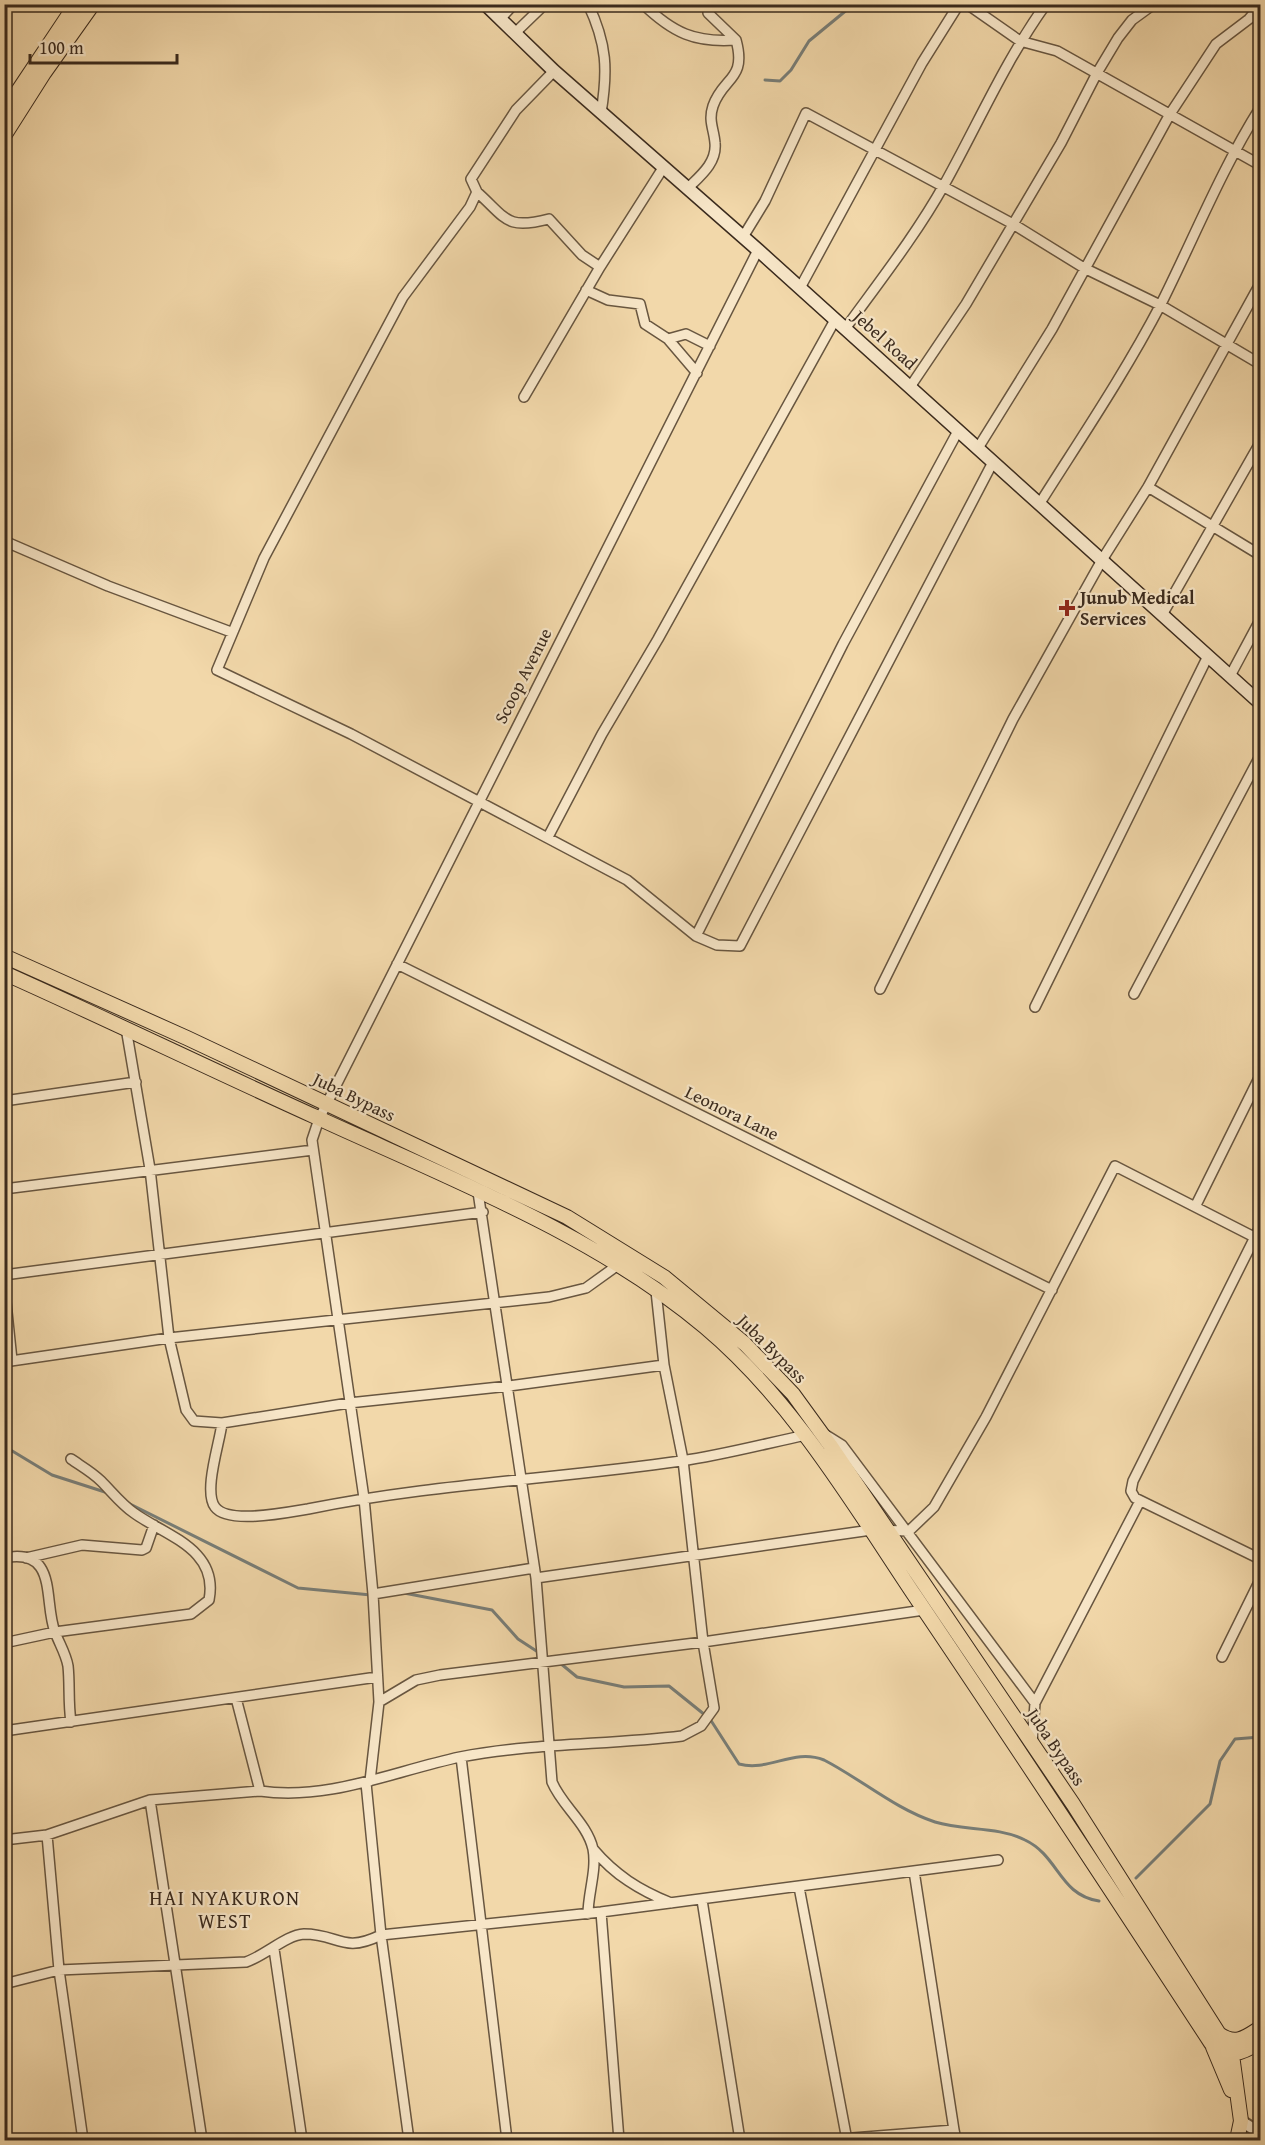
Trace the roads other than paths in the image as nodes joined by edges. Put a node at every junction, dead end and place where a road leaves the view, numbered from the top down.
1 (93, 4) edge
2 (485, 4) edge
3 (514, 4) edge
4 (545, 4) edge
5 (588, 4) edge
6 (643, 4) edge
7 (708, 4) edge
8 (959, 4) edge
9 (966, 4) edge
10 (1046, 4) edge
11 (1154, 4) edge
12 (1260, 6) edge
13 (68, 7) edge
14 (501, 18) junction
15 (516, 32) junction
16 (736, 40) junction
17 (1020, 41) junction
18 (554, 71) junction
19 (1097, 73) junction
20 (1260, 108) edge
21 (4, 112) edge
22 (601, 112) junction
23 (1170, 114) junction
24 (4, 136) edge
25 (873, 150) junction
26 (1234, 150) junction
27 (1260, 165) edge
28 (663, 168) junction
29 (944, 186) junction
30 (687, 189) junction
31 (477, 192) junction
32 (1013, 224) junction
33 (743, 237) junction
34 (758, 250) junction
35 (600, 267) junction
36 (1084, 268) junction
37 (1260, 284) edge
38 (800, 288) junction
39 (586, 290) junction
40 (1160, 305) junction
41 (840, 324) junction
42 (668, 339) junction
43 (1226, 345) junction
44 (710, 346) junction
45 (1260, 364) edge
46 (697, 373) junction
47 (910, 387) junction
48 (524, 398) dead end
49 (958, 431) junction
50 (1260, 443) edge
51 (978, 448) junction
52 (993, 462) junction
53 (1148, 487) junction
54 (1040, 503) junction
55 (1215, 525) junction
56 (4, 542) edge
57 (1260, 555) edge
58 (1102, 560) junction
59 (1162, 615) junction
60 (1260, 620) edge
61 (231, 632) junction
62 (1208, 656) junction
63 (1230, 676) junction
64 (1260, 703) edge
65 (1260, 756) edge
66 (479, 800) junction
67 (548, 837) junction
68 (696, 936) junction
69 (4, 956) edge
70 (397, 964) junction
71 (4, 973) edge
72 (880, 989) dead end
73 (1134, 994) dead end
74 (1035, 1006) dead end
75 (126, 1028) junction
76 (1260, 1076) edge
77 (136, 1082) junction
78 (4, 1101) edge
79 (326, 1104) junction
80 (319, 1119) junction
81 (313, 1150) junction
82 (150, 1169) junction
83 (4, 1189) edge
84 (478, 1192) junction
85 (1196, 1205) junction
86 (483, 1212) junction
87 (1260, 1227) edge
88 (325, 1234) junction
89 (1258, 1238) edge
90 (162, 1255) junction
91 (618, 1265) junction
92 (4, 1275) edge
93 (4, 1283) edge
94 (1052, 1290) junction
95 (656, 1292) junction
96 (497, 1302) junction
97 (336, 1318) junction
98 (169, 1338) junction
99 (8, 1361) edge
100 (664, 1365) junction
101 (509, 1386) junction
102 (349, 1403) junction
103 (222, 1423) junction
104 (821, 1432) junction
105 (806, 1435) junction
106 (71, 1459) dead end
107 (683, 1461) junction
108 (523, 1480) junction
109 (364, 1498) junction
110 (1140, 1501) junction
111 (154, 1525) junction
112 (871, 1530) junction
113 (888, 1530) junction
114 (909, 1531) junction
115 (693, 1554) junction
116 (26, 1557) junction
117 (4, 1558) edge
118 (1260, 1559) edge
119 (535, 1573) junction
120 (1260, 1580) edge
121 (373, 1594) junction
122 (924, 1610) junction
123 (55, 1632) junction
124 (703, 1642) junction
125 (4, 1643) edge
126 (1222, 1657) dead end
127 (544, 1662) junction
128 (377, 1677) junction
129 (237, 1698) junction
130 (379, 1702) junction
131 (1035, 1703) junction
132 (71, 1722) junction
133 (4, 1731) edge
134 (1031, 1744) junction
135 (550, 1746) junction
136 (461, 1757) junction
137 (368, 1782) junction
138 (260, 1791) junction
139 (150, 1800) junction
140 (47, 1835) junction
141 (4, 1840) edge
142 (593, 1849) junction
143 (998, 1860) dead end
144 (914, 1871) junction
145 (799, 1887) junction
146 (702, 1900) junction
147 (672, 1904) junction
148 (601, 1912) junction
149 (588, 1914) junction
150 (483, 1923) junction
151 (381, 1935) junction
152 (274, 1949) junction
153 (177, 1965) junction
154 (59, 1970) junction
155 (4, 1984) edge
156 (1260, 2028) edge
157 (1215, 2039) junction
158 (1260, 2042) edge
159 (1260, 2046) edge
160 (1232, 2055) junction
161 (1237, 2091) junction
162 (1241, 2121) junction
163 (954, 2130) junction
164 (1260, 2133) edge
165 (847, 2139) edge
166 (82, 2140) edge
167 (202, 2140) edge
168 (302, 2140) edge
169 (409, 2140) edge
170 (507, 2140) edge
171 (619, 2140) edge
172 (740, 2140) edge
173 (827, 2140) edge
174 (956, 2140) edge
175 (1238, 2140) edge

1 - 24 main road
2 - 14 main road, Jebel Road
3 - 14 street
4 - 15 street
5 - 22 street
6 - 16 street
7 - 16 street
8 - 25 street
9 - 17 street
10 - 17 street
11 - 19 street
12 - 23 street
13 - 21 main road
14 - 15 main road, Jebel Road
15 - 18 main road, Jebel Road
16 - 30 street
17 - 19 street
17 - 29 street
18 - 22 main road, Jebel Road
18 - 31 street
19 - 23 street
19 - 32 street
20 - 26 street
22 - 28 main road, Jebel Road
23 - 26 street
23 - 36 street
25 - 29 street
25 - 33 street
25 - 38 street
26 - 27 street
26 - 40 street
28 - 30 main road, Jebel Road
28 - 35 street
29 - 32 street
29 - 41 street
30 - 33 main road, Jebel Road
31 - 35 street
31 - 61 street
32 - 36 street
32 - 47 street
33 - 34 main road, Jebel Road
34 - 38 main road, Jebel Road
34 - 44 street, Scoop Avenue
35 - 39 street
36 - 40 street
36 - 51 street
37 - 43 street
38 - 41 main road, Jebel Road
39 - 42 street
39 - 48 street
40 - 43 street
40 - 54 street
41 - 47 main road, Jebel Road
41 - 67 street
42 - 44 street
42 - 46 street
43 - 45 street
43 - 53 street
44 - 46 street, Scoop Avenue
46 - 66 street, Scoop Avenue
47 - 49 main road, Jebel Road
49 - 51 main road, Jebel Road
49 - 68 street
50 - 55 street
51 - 52 main road, Jebel Road
52 - 54 main road, Jebel Road
52 - 68 street
53 - 55 street
53 - 58 street
54 - 58 main road, Jebel Road
55 - 57 street
55 - 59 street
56 - 61 street
58 - 59 main road, Jebel Road
58 - 72 street
59 - 62 main road, Jebel Road
60 - 63 street
61 - 66 street
62 - 63 main road, Jebel Road
62 - 74 street
63 - 64 main road, Jebel Road
65 - 73 street
66 - 67 street
66 - 70 street, Scoop Avenue
67 - 68 street
69 - 79 main road, Juba Bypass
70 - 79 street, Scoop Avenue
70 - 94 street, Leonora Lane
71 - 75 main road, Juba Bypass
75 - 77 street
75 - 80 main road, Juba Bypass
76 - 85 street
77 - 78 street
77 - 82 street
79 - 80 street, Scoop Avenue
79 - 104 main road, Juba Bypass
80 - 81 street, Scoop Avenue
80 - 84 main road, Juba Bypass
81 - 82 street
81 - 88 street, Scoop Avenue
82 - 83 street
82 - 90 street
84 - 86 street
84 - 91 main road, Juba Bypass
85 - 89 street
85 - 94 street
86 - 88 street
86 - 96 street
87 - 89 street
88 - 90 street
88 - 97 street, Scoop Avenue
89 - 110 street
90 - 92 street
90 - 98 street
91 - 95 main road, Juba Bypass
91 - 96 street
93 - 99 street
94 - 114 street
95 - 100 street
95 - 105 main road, Juba Bypass
96 - 97 street
96 - 101 street
97 - 98 street
97 - 102 street, Scoop Avenue
98 - 99 street
98 - 103 street
100 - 101 street
100 - 107 street
101 - 102 street
101 - 108 street
102 - 103 street
102 - 109 street, Scoop Avenue
103 - 109 street
104 - 113 main road, Juba Bypass
104 - 114 street
105 - 107 street
105 - 112 main road, Juba Bypass
106 - 111 street
107 - 108 street
107 - 115 street
108 - 109 street
108 - 119 street
109 - 121 street, Scoop Avenue
110 - 118 street
110 - 131 street
111 - 116 street
111 - 123 street
112 - 113 street
112 - 115 street
112 - 122 main road, Juba Bypass
113 - 114 street
113 - 134 main road, Juba Bypass
114 - 131 street
115 - 119 street
115 - 124 street
116 - 117 street
116 - 123 street
119 - 121 street
119 - 127 street
120 - 126 street
121 - 128 street, Scoop Avenue
122 - 124 street
122 - 157 main road, Juba Bypass
123 - 125 street
123 - 132 street
124 - 127 street
124 - 135 street
127 - 130 street
127 - 135 street
128 - 129 street
128 - 130 street, Scoop Avenue
129 - 132 street
129 - 138 street
130 - 137 street, Scoop Avenue
131 - 134 street
132 - 133 street
134 - 157 main road, Juba Bypass
135 - 136 street
135 - 142 street
136 - 137 street
136 - 150 street
137 - 138 street
137 - 151 street, Scoop Avenue
138 - 139 street
139 - 140 street
139 - 153 street
140 - 141 street
140 - 154 street
142 - 147 street
142 - 149 street
143 - 144 street
144 - 145 street
144 - 163 street
145 - 146 street
145 - 165 street
146 - 147 street
146 - 172 street
147 - 148 street
148 - 149 street
148 - 171 street
149 - 150 street
150 - 151 street
150 - 170 street
151 - 152 street
151 - 169 street, Scoop Avenue
152 - 153 street
152 - 168 street
153 - 154 street
153 - 167 street
154 - 155 street
154 - 166 street
156 - 157 main road
157 - 160 main road
157 - 162 main road
158 - 160 main road
159 - 161 main road
160 - 161 main road
161 - 162 main road
162 - 164 street
162 - 175 main road
163 - 165 street
163 - 174 street
165 - 173 street

